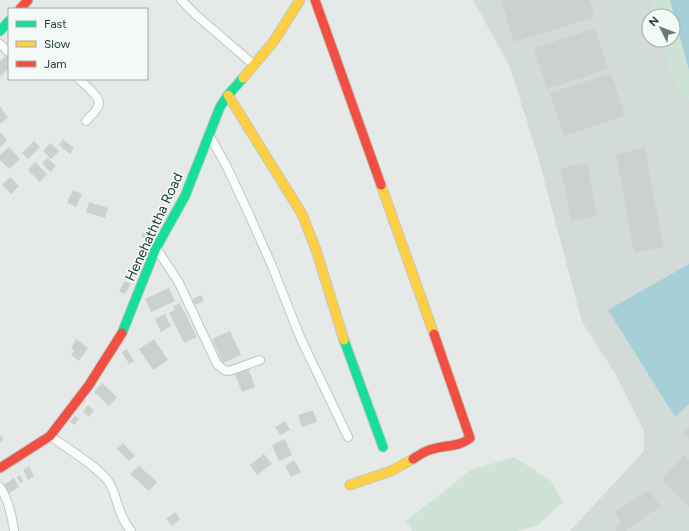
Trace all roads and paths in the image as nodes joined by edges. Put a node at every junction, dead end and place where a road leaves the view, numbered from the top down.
1 (28, 0) edge
2 (181, 0) edge
3 (300, 0) edge
4 (315, 0) edge
5 (21, 8) edge
6 (8, 22) edge
7 (0, 31) edge
8 (0, 44) edge
9 (8, 51) edge
10 (254, 65) junction
11 (80, 80) edge
12 (228, 95) junction
13 (86, 121) dead end
14 (209, 135) junction
15 (156, 248) junction
16 (260, 360) dead end
17 (50, 436) junction
18 (348, 437) dead end
19 (383, 447) dead end
20 (0, 468) edge
21 (350, 485) dead end
22 (0, 487) edge
23 (14, 531) edge
24 (131, 531) edge

1 - 5 street
2 - 10 street
3 - 10 street, Henehaththa Road
4 - 21 street
6 - 7 street
8 - 9 street
10 - 12 street, Henehaththa Road
11 - 13 street
12 - 14 street, Henehaththa Road
12 - 19 street
14 - 15 street, Henehaththa Road
14 - 18 street
15 - 16 street
15 - 17 street, Henehaththa Road
17 - 20 street, Henehaththa Road
17 - 24 street
22 - 23 street

